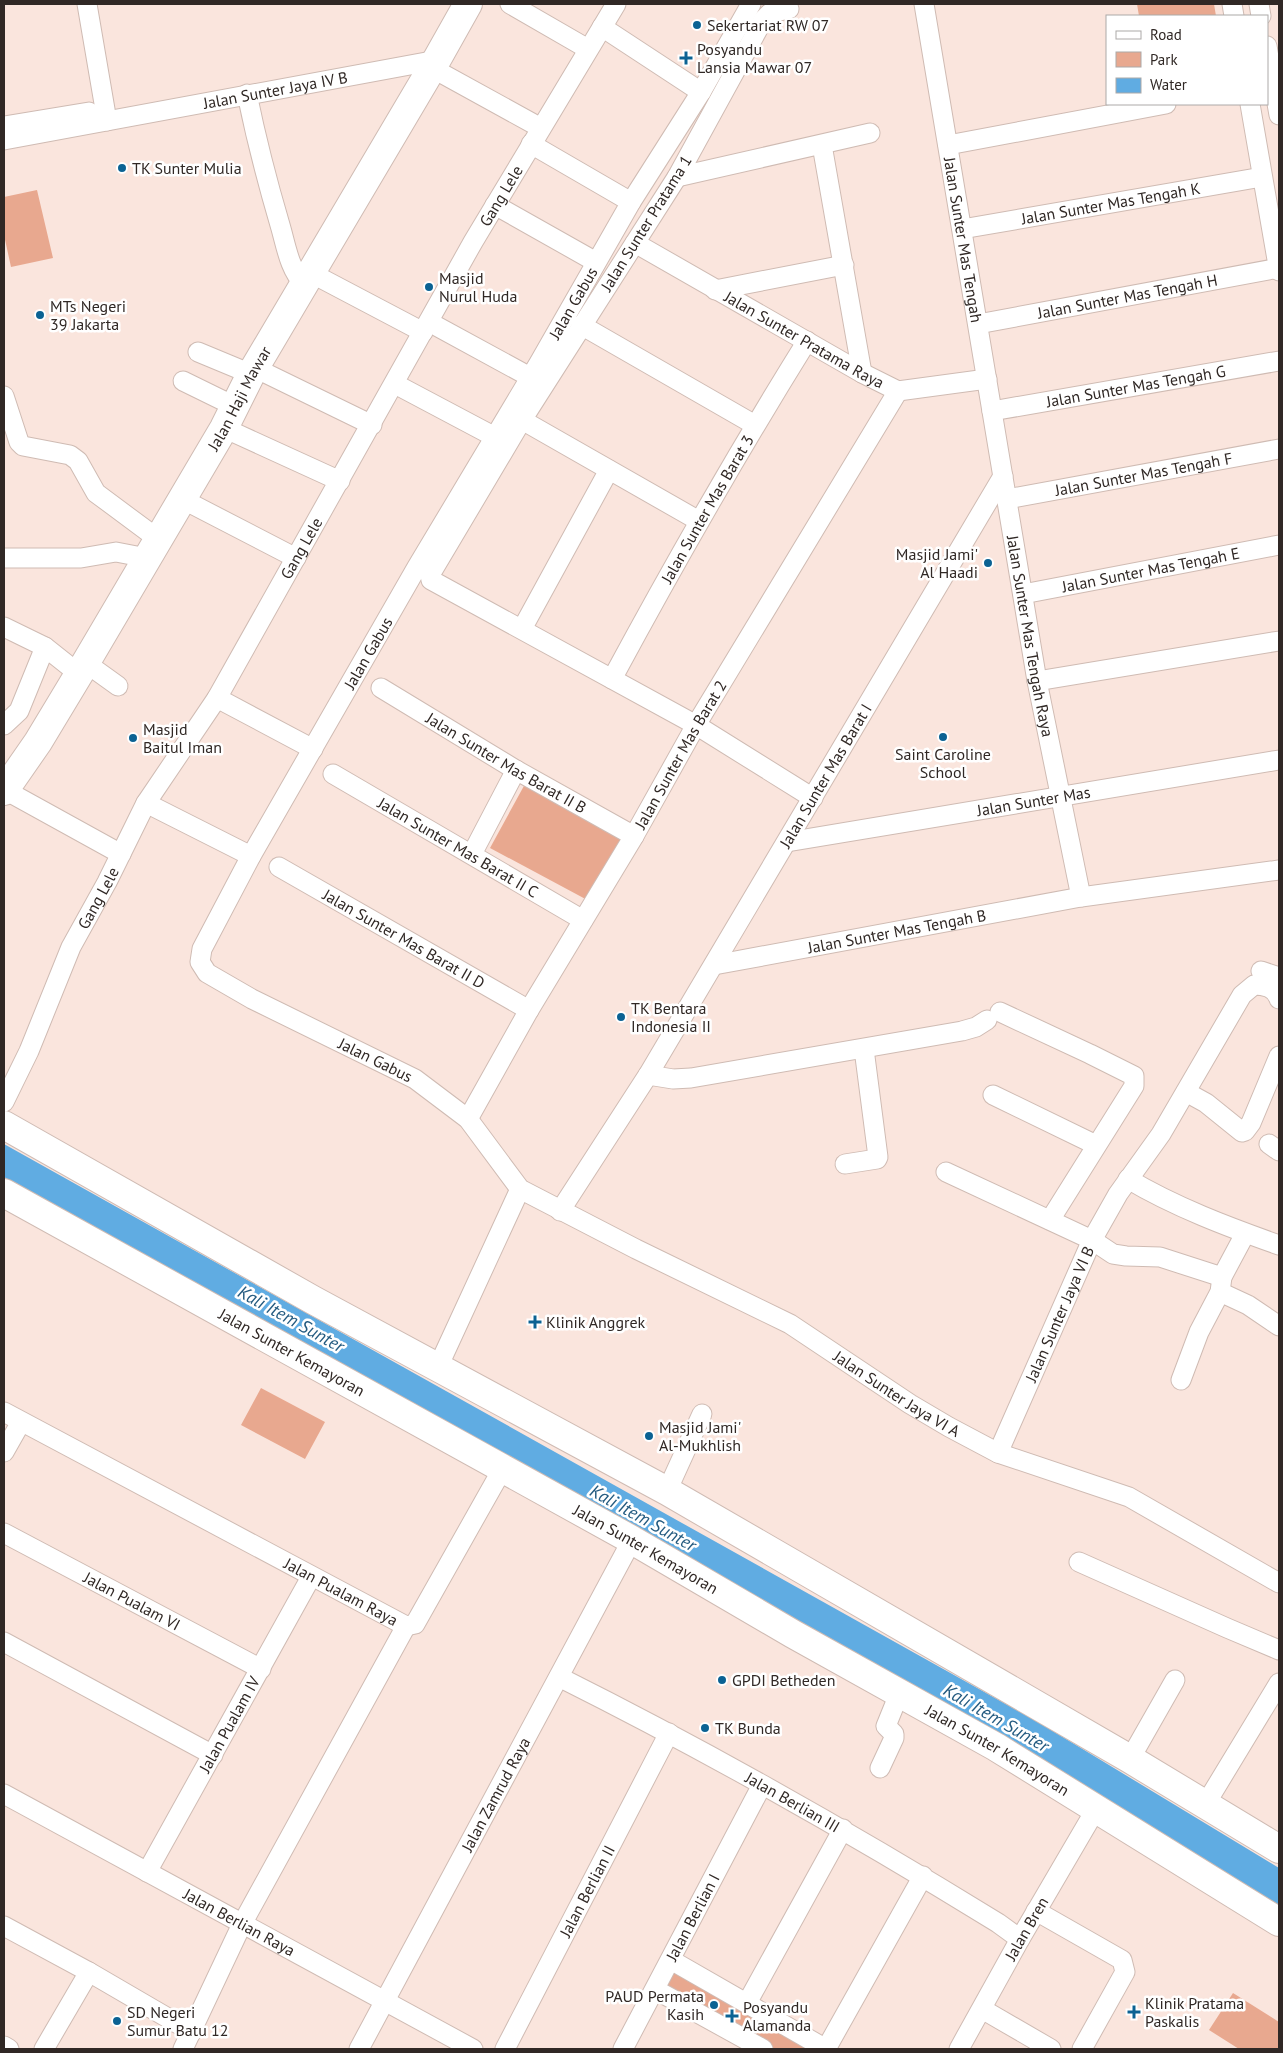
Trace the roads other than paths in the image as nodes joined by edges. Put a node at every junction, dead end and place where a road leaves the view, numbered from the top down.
1 (87, 4) edge
2 (468, 4) edge
3 (510, 4) edge
4 (616, 4) edge
5 (751, 4) edge
6 (924, 4) edge
7 (789, 10) dead end
8 (602, 27) junction
9 (588, 49) junction
10 (1268, 51) edge
11 (435, 64) junction
12 (701, 92) junction
13 (247, 94) junction
14 (1161, 105) edge
15 (1250, 105) edge
16 (1279, 110) edge
17 (109, 117) junction
18 (4, 126) edge
19 (541, 128) junction
20 (870, 133) dead end
21 (4, 140) edge
22 (531, 144) junction
23 (822, 145) junction
24 (948, 145) junction
25 (677, 177) junction
26 (1262, 177) junction
27 (631, 202) junction
28 (495, 205) junction
29 (962, 229) junction
30 (635, 243) junction
31 (596, 262) junction
32 (844, 265) junction
33 (1279, 269) edge
34 (308, 279) junction
35 (715, 290) junction
36 (978, 324) junction
37 (581, 325) junction
38 (426, 327) junction
39 (807, 341) junction
40 (198, 352) dead end
41 (1279, 361) edge
42 (253, 371) junction
43 (862, 373) junction
44 (530, 377) junction
45 (987, 379) junction
46 (184, 382) dead end
47 (395, 384) junction
48 (898, 391) junction
49 (4, 396) edge
50 (992, 411) junction
51 (229, 417) junction
52 (522, 420) junction
53 (372, 425) junction
54 (755, 425) junction
55 (495, 437) junction
56 (1279, 449) edge
57 (609, 470) junction
58 (1003, 476) junction
59 (340, 481) junction
60 (182, 499) junction
61 (1007, 499) junction
62 (699, 520) junction
63 (1279, 545) edge
64 (153, 549) junction
65 (4, 558) edge
66 (296, 558) junction
67 (1023, 594) junction
68 (4, 628) edge
69 (522, 629) junction
70 (1279, 641) edge
71 (45, 647) junction
72 (82, 669) junction
73 (612, 679) junction
74 (1037, 681) junction
75 (118, 686) dead end
76 (381, 688) dead end
77 (217, 698) junction
78 (4, 724) edge
79 (696, 725) junction
80 (313, 749) junction
81 (1279, 760) edge
82 (516, 770) junction
83 (333, 774) dead end
84 (4, 790) edge
85 (1062, 797) junction
86 (813, 798) junction
87 (146, 802) junction
88 (634, 836) junction
89 (787, 842) junction
90 (121, 854) junction
91 (472, 854) junction
92 (251, 856) junction
93 (279, 867) dead end
94 (1279, 870) edge
95 (1081, 897) junction
96 (583, 920) junction
97 (714, 964) junction
98 (1268, 978) edge
99 (1279, 1000) edge
100 (529, 1010) junction
101 (864, 1049) junction
102 (1279, 1056) edge
103 (648, 1075) junction
104 (1186, 1092) junction
105 (993, 1095) dead end
106 (4, 1102) edge
107 (468, 1119) junction
108 (4, 1125) edge
109 (1096, 1144) junction
110 (845, 1164) dead end
111 (946, 1172) dead end
112 (1128, 1179) junction
113 (520, 1189) junction
114 (4, 1193) edge
115 (560, 1211) junction
116 (1050, 1220) junction
117 (1245, 1234) junction
118 (1092, 1240) junction
119 (1279, 1245) edge
120 (1221, 1284) junction
121 (1279, 1326) edge
122 (438, 1367) junction
123 (1181, 1380) dead end
124 (4, 1412) edge
125 (702, 1414) dead end
126 (21, 1422) junction
127 (4, 1452) edge
128 (998, 1453) junction
129 (503, 1468) junction
130 (667, 1491) junction
131 (4, 1533) edge
132 (632, 1540) junction
133 (1079, 1562) dead end
134 (311, 1577) junction
135 (1279, 1583) edge
136 (406, 1626) junction
137 (4, 1642) edge
138 (1279, 1650) edge
139 (261, 1669) junction
140 (559, 1677) junction
141 (1175, 1680) dead end
142 (1279, 1683) edge
143 (899, 1694) junction
144 (669, 1733) junction
145 (213, 1755) junction
146 (1130, 1759) junction
147 (880, 1768) dead end
148 (762, 1785) junction
149 (4, 1794) edge
150 (1205, 1805) junction
151 (1096, 1809) junction
152 (843, 1829) junction
153 (1279, 1849) edge
154 (147, 1872) junction
155 (923, 1876) junction
156 (1036, 1911) junction
157 (1279, 1922) edge
158 (242, 1924) junction
159 (4, 1926) edge
160 (1020, 1939) junction
161 (672, 1960) junction
162 (89, 1972) junction
163 (656, 1990) junction
164 (386, 2002) junction
165 (747, 2004) junction
166 (982, 2009) junction
167 (192, 2032) junction
168 (4, 2046) edge
169 (9, 2049) edge
170 (44, 2049) edge
171 (182, 2049) edge
172 (360, 2049) edge
173 (473, 2049) edge
174 (505, 2049) edge
175 (623, 2049) edge
176 (763, 2049) edge
177 (826, 2049) edge
178 (959, 2049) edge
179 (1051, 2049) edge
180 (1082, 2049) edge

1 - 17 street
2 - 11 main road, Jalan Haji Mawar
3 - 9 street
4 - 8 street, Gang Lele
5 - 12 street, Jalan Gabus
6 - 24 street, Jalan Sunter Mas Tengah
7 - 25 street, Jalan Sunter Pratama 1
8 - 9 street, Gang Lele
8 - 12 street
9 - 19 street, Gang Lele
10 - 16 street
11 - 13 street, Jalan Sunter Jaya IV B
11 - 19 street
11 - 34 main road, Jalan Haji Mawar
12 - 27 street, Jalan Gabus
13 - 17 street, Jalan Sunter Jaya IV B
13 - 34 street
14 - 24 street
15 - 26 street
17 - 18 street
17 - 21 street
19 - 22 street, Gang Lele
20 - 23 street
22 - 27 street
22 - 28 street, Gang Lele
23 - 25 street
23 - 32 street
24 - 29 street, Jalan Sunter Mas Tengah
25 - 30 street, Jalan Sunter Pratama 1
26 - 29 street, Jalan Sunter Mas Tengah K
26 - 33 street
27 - 31 street, Jalan Gabus
28 - 31 street
28 - 38 street, Gang Lele
29 - 36 street, Jalan Sunter Mas Tengah
30 - 35 street, Jalan Sunter Pratama Raya
30 - 37 street, Jalan Sunter Pratama 1
31 - 44 street, Jalan Gabus
32 - 35 street
32 - 43 street
33 - 36 street, Jalan Sunter Mas Tengah H
34 - 38 street
34 - 42 main road, Jalan Haji Mawar
35 - 39 street, Jalan Sunter Pratama Raya
36 - 45 street, Jalan Sunter Mas Tengah
37 - 52 street, Jalan Sunter Pratama 1
37 - 54 street
38 - 44 street
38 - 47 street, Gang Lele
39 - 43 street, Jalan Sunter Pratama Raya
39 - 54 street, Jalan Sunter Mas Barat 3
40 - 42 street
41 - 50 street, Jalan Sunter Mas Tengah G
42 - 51 main road, Jalan Haji Mawar
42 - 53 street
43 - 48 street, Jalan Sunter Pratama Raya
44 - 55 street, Jalan Gabus
45 - 48 street, Jalan Sunter Pratama Raya
45 - 50 street, Jalan Sunter Mas Tengah
46 - 51 street
47 - 53 street, Gang Lele
47 - 55 street
48 - 79 street, Jalan Sunter Mas Barat 2
49 - 64 street
50 - 58 street, Jalan Sunter Mas Tengah
51 - 59 street
51 - 60 main road, Jalan Haji Mawar
52 - 57 street
52 - 69 street, Jalan Sunter Pratama 1
53 - 59 street, Gang Lele
54 - 62 street, Jalan Sunter Mas Barat 3
55 - 80 street, Jalan Gabus
56 - 61 street, Jalan Sunter Mas Tengah F
57 - 62 street
57 - 69 street
58 - 61 street, Jalan Sunter Mas Tengah Raya
58 - 86 street, Jalan Sunter Mas Barat I
59 - 66 street, Gang Lele
60 - 64 main road, Jalan Haji Mawar
60 - 66 street
61 - 67 street, Jalan Sunter Mas Tengah Raya
62 - 73 street, Jalan Sunter Mas Barat 3
63 - 67 street, Jalan Sunter Mas Tengah E
64 - 65 street
64 - 72 main road, Jalan Haji Mawar
66 - 77 street, Gang Lele
67 - 74 street, Jalan Sunter Mas Tengah Raya
68 - 71 street
69 - 73 street
70 - 74 street
71 - 72 street
71 - 78 street
72 - 75 street
72 - 84 main road, Jalan Haji Mawar
73 - 79 street
74 - 85 street, Jalan Sunter Mas Tengah Raya
76 - 82 street, Jalan Sunter Mas Barat II B
77 - 80 street
77 - 87 street, Gang Lele
79 - 86 street
79 - 88 street, Jalan Sunter Mas Barat 2
80 - 92 street, Jalan Gabus
81 - 85 street, Jalan Sunter Mas
82 - 88 street, Jalan Sunter Mas Barat II B
82 - 91 street
83 - 91 street, Jalan Sunter Mas Barat II C
84 - 90 street
85 - 89 street, Jalan Sunter Mas
85 - 95 street
86 - 89 street, Jalan Sunter Mas Barat I
87 - 90 street, Gang Lele
87 - 92 street
88 - 96 street, Jalan Sunter Mas Barat 2
89 - 97 street, Jalan Sunter Mas Barat I
90 - 106 street, Gang Lele
91 - 96 street, Jalan Sunter Mas Barat II C
92 - 107 street, Jalan Gabus
93 - 100 street, Jalan Sunter Mas Barat II D
94 - 95 street, Jalan Sunter Mas Tengah B
95 - 97 street, Jalan Sunter Mas Tengah B
96 - 100 street, Jalan Sunter Mas Barat 2
97 - 103 street, Jalan Sunter Mas Barat I
98 - 99 street
98 - 104 street, Jalan Sunter Jaya VI B
100 - 107 street, Jalan Sunter Mas Barat 2
101 - 103 street
101 - 109 street
101 - 110 street
102 - 104 street
103 - 115 street, Jalan Sunter Mas Barat I
104 - 112 street, Jalan Sunter Jaya VI B
105 - 109 street
107 - 113 street, Jalan Gabus
108 - 122 main road
109 - 116 street
111 - 116 street
112 - 117 street
112 - 118 street, Jalan Sunter Jaya VI B
113 - 115 street, Jalan Sunter Jaya VI A
113 - 122 street
114 - 129 main road, Jalan Sunter Kemayoran
115 - 128 street, Jalan Sunter Jaya VI A
116 - 118 street
117 - 119 street
117 - 120 street
118 - 120 street
118 - 128 street, Jalan Sunter Jaya VI B
120 - 121 street
120 - 123 street
122 - 130 main road
124 - 126 street, Jalan Pualam Raya
125 - 130 street
126 - 127 street
126 - 134 street, Jalan Pualam Raya
128 - 135 street, Jalan Sunter Jaya VI A
129 - 132 main road, Jalan Sunter Kemayoran
129 - 136 street
130 - 146 main road
131 - 139 street, Jalan Pualam VI
132 - 140 street, Jalan Zamrud Raya
132 - 143 main road, Jalan Sunter Kemayoran
133 - 138 street
134 - 136 street, Jalan Pualam Raya
134 - 139 street, Jalan Pualam IV
136 - 158 street, Jalan Pualam Raya
137 - 145 street
139 - 145 street, Jalan Pualam IV
140 - 144 street, Jalan Berlian III
140 - 164 street, Jalan Zamrud Raya
141 - 146 street
142 - 150 street
143 - 147 street
143 - 151 main road, Jalan Sunter Kemayoran
144 - 148 street, Jalan Berlian III
144 - 174 street, Jalan Berlian II
145 - 154 street, Jalan Pualam IV
146 - 150 main road
148 - 152 street, Jalan Berlian III
148 - 161 street, Jalan Berlian I
149 - 154 street, Jalan Berlian Raya
150 - 153 main road
151 - 156 street, Jalan Bren
151 - 157 main road, Jalan Sunter Kemayoran
152 - 155 street, Jalan Berlian III
152 - 165 street
154 - 158 street, Jalan Berlian Raya
155 - 160 street, Jalan Berlian III
155 - 177 street
156 - 160 street, Jalan Bren
156 - 180 street
158 - 164 street, Jalan Berlian Raya
158 - 167 street, Jalan Pualam Raya
159 - 162 street
160 - 166 street, Jalan Bren
161 - 163 street, Jalan Berlian I
161 - 165 street
162 - 167 street
162 - 170 street
163 - 175 street, Jalan Berlian I
163 - 176 street
164 - 172 street, Jalan Zamrud Raya
164 - 173 street, Jalan Berlian Raya
165 - 177 street
166 - 178 street, Jalan Bren
166 - 179 street
167 - 171 street, Jalan Pualam Raya
168 - 169 street

